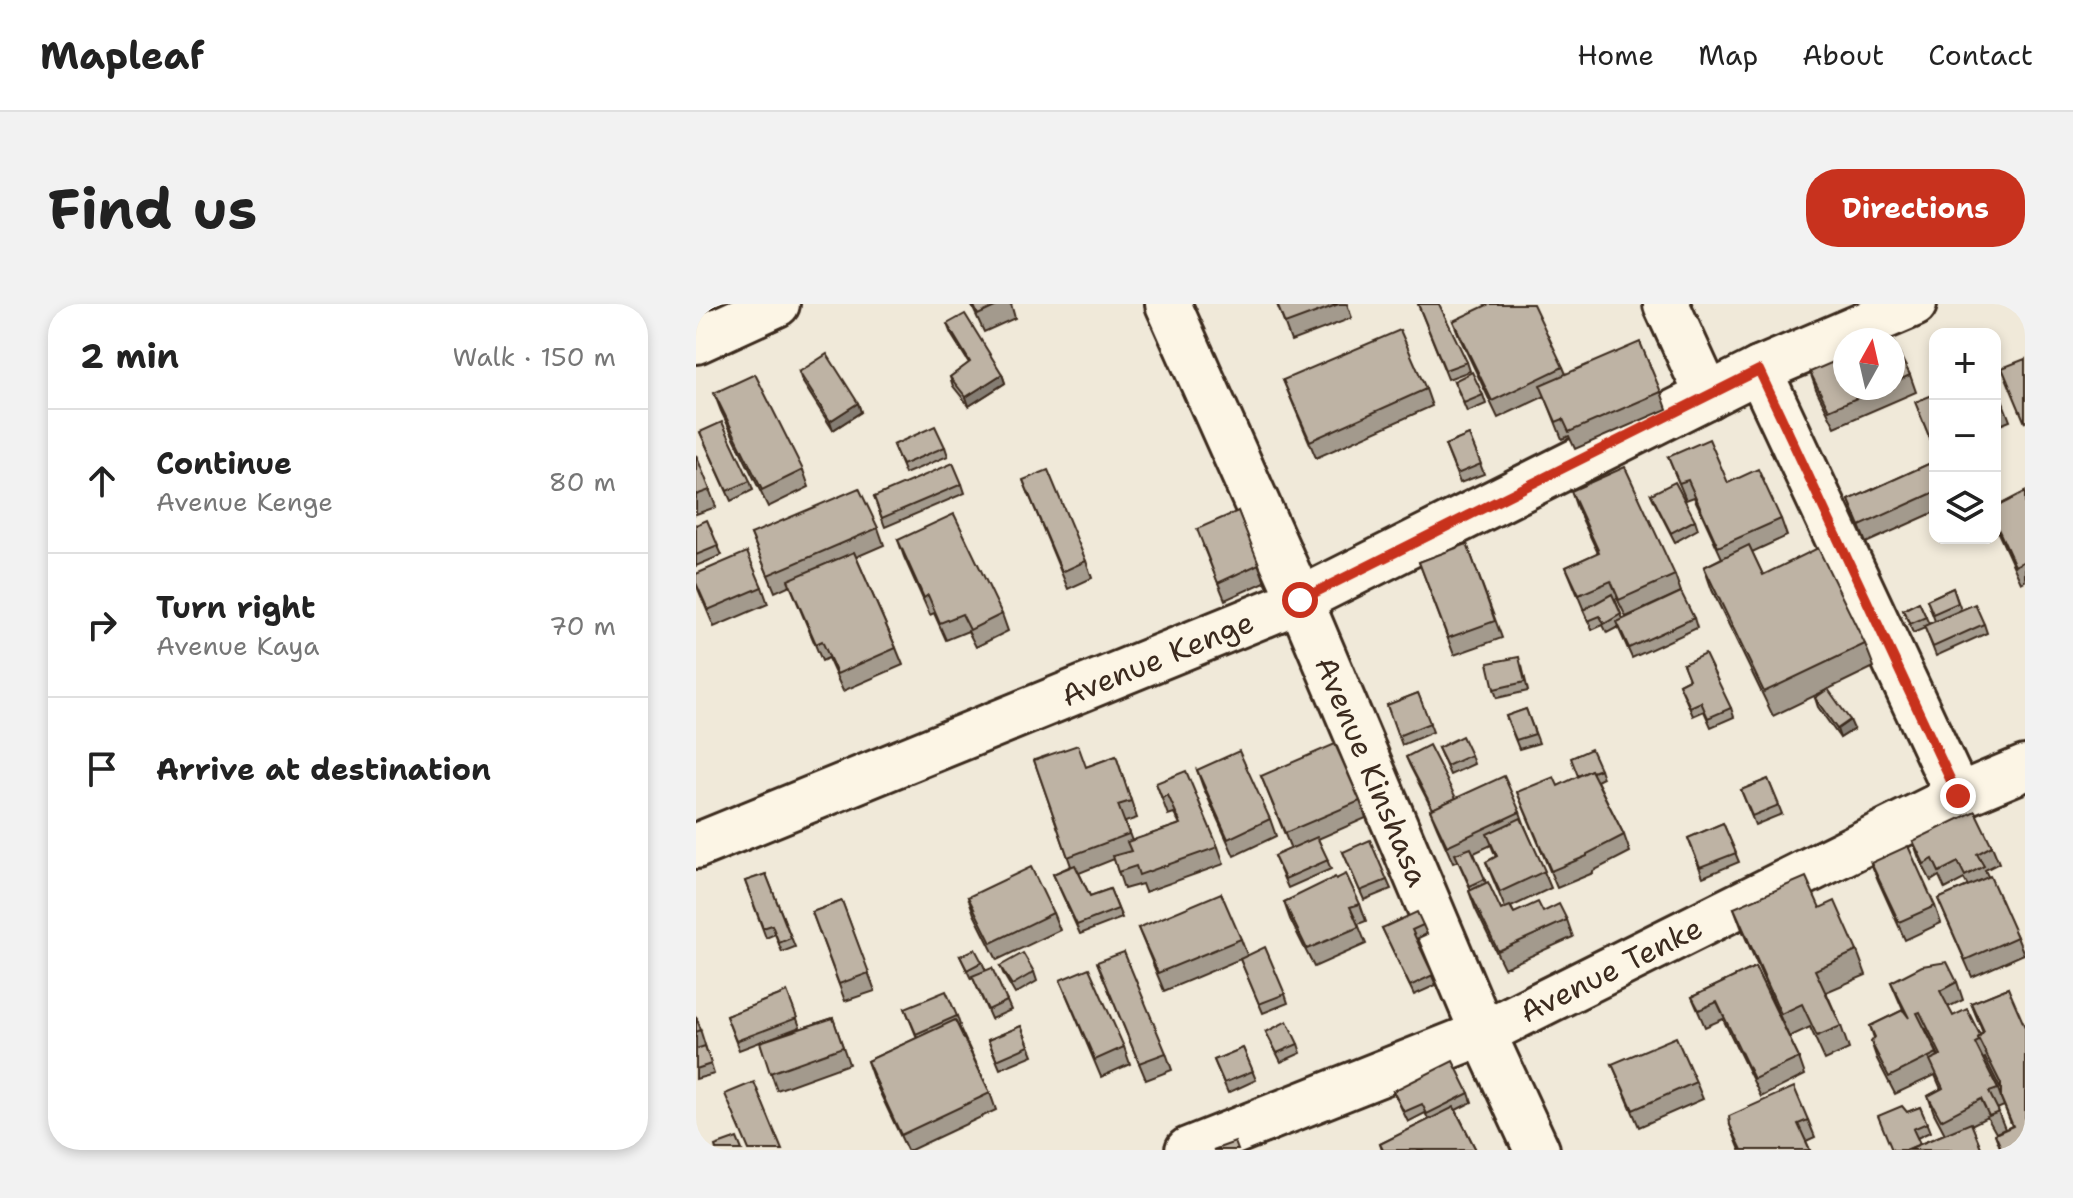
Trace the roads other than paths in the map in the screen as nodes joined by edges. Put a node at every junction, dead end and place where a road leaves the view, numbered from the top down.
1 (777, 304) edge
2 (1168, 304) edge
3 (1666, 304) edge
4 (1914, 304) edge
5 (696, 341) edge
6 (1759, 370) junction
7 (1708, 396) junction
8 (1300, 600) junction
9 (2023, 775) edge
10 (1958, 796) junction
11 (696, 846) edge
12 (1483, 1033) junction
13 (1188, 1150) edge
14 (1537, 1150) edge

1 - 5 street
2 - 8 street, Avenue Kinshasa
3 - 7 street
4 - 6 street, Avenue Kenge
6 - 7 street, Avenue Kenge
6 - 10 street
7 - 8 street, Avenue Kenge
8 - 11 street, Avenue Kenge
8 - 12 street, Avenue Kinshasa
9 - 10 street, Avenue Tenke
10 - 12 street, Avenue Tenke
12 - 13 street, Avenue Tenke
12 - 14 street, Avenue Kinshasa

